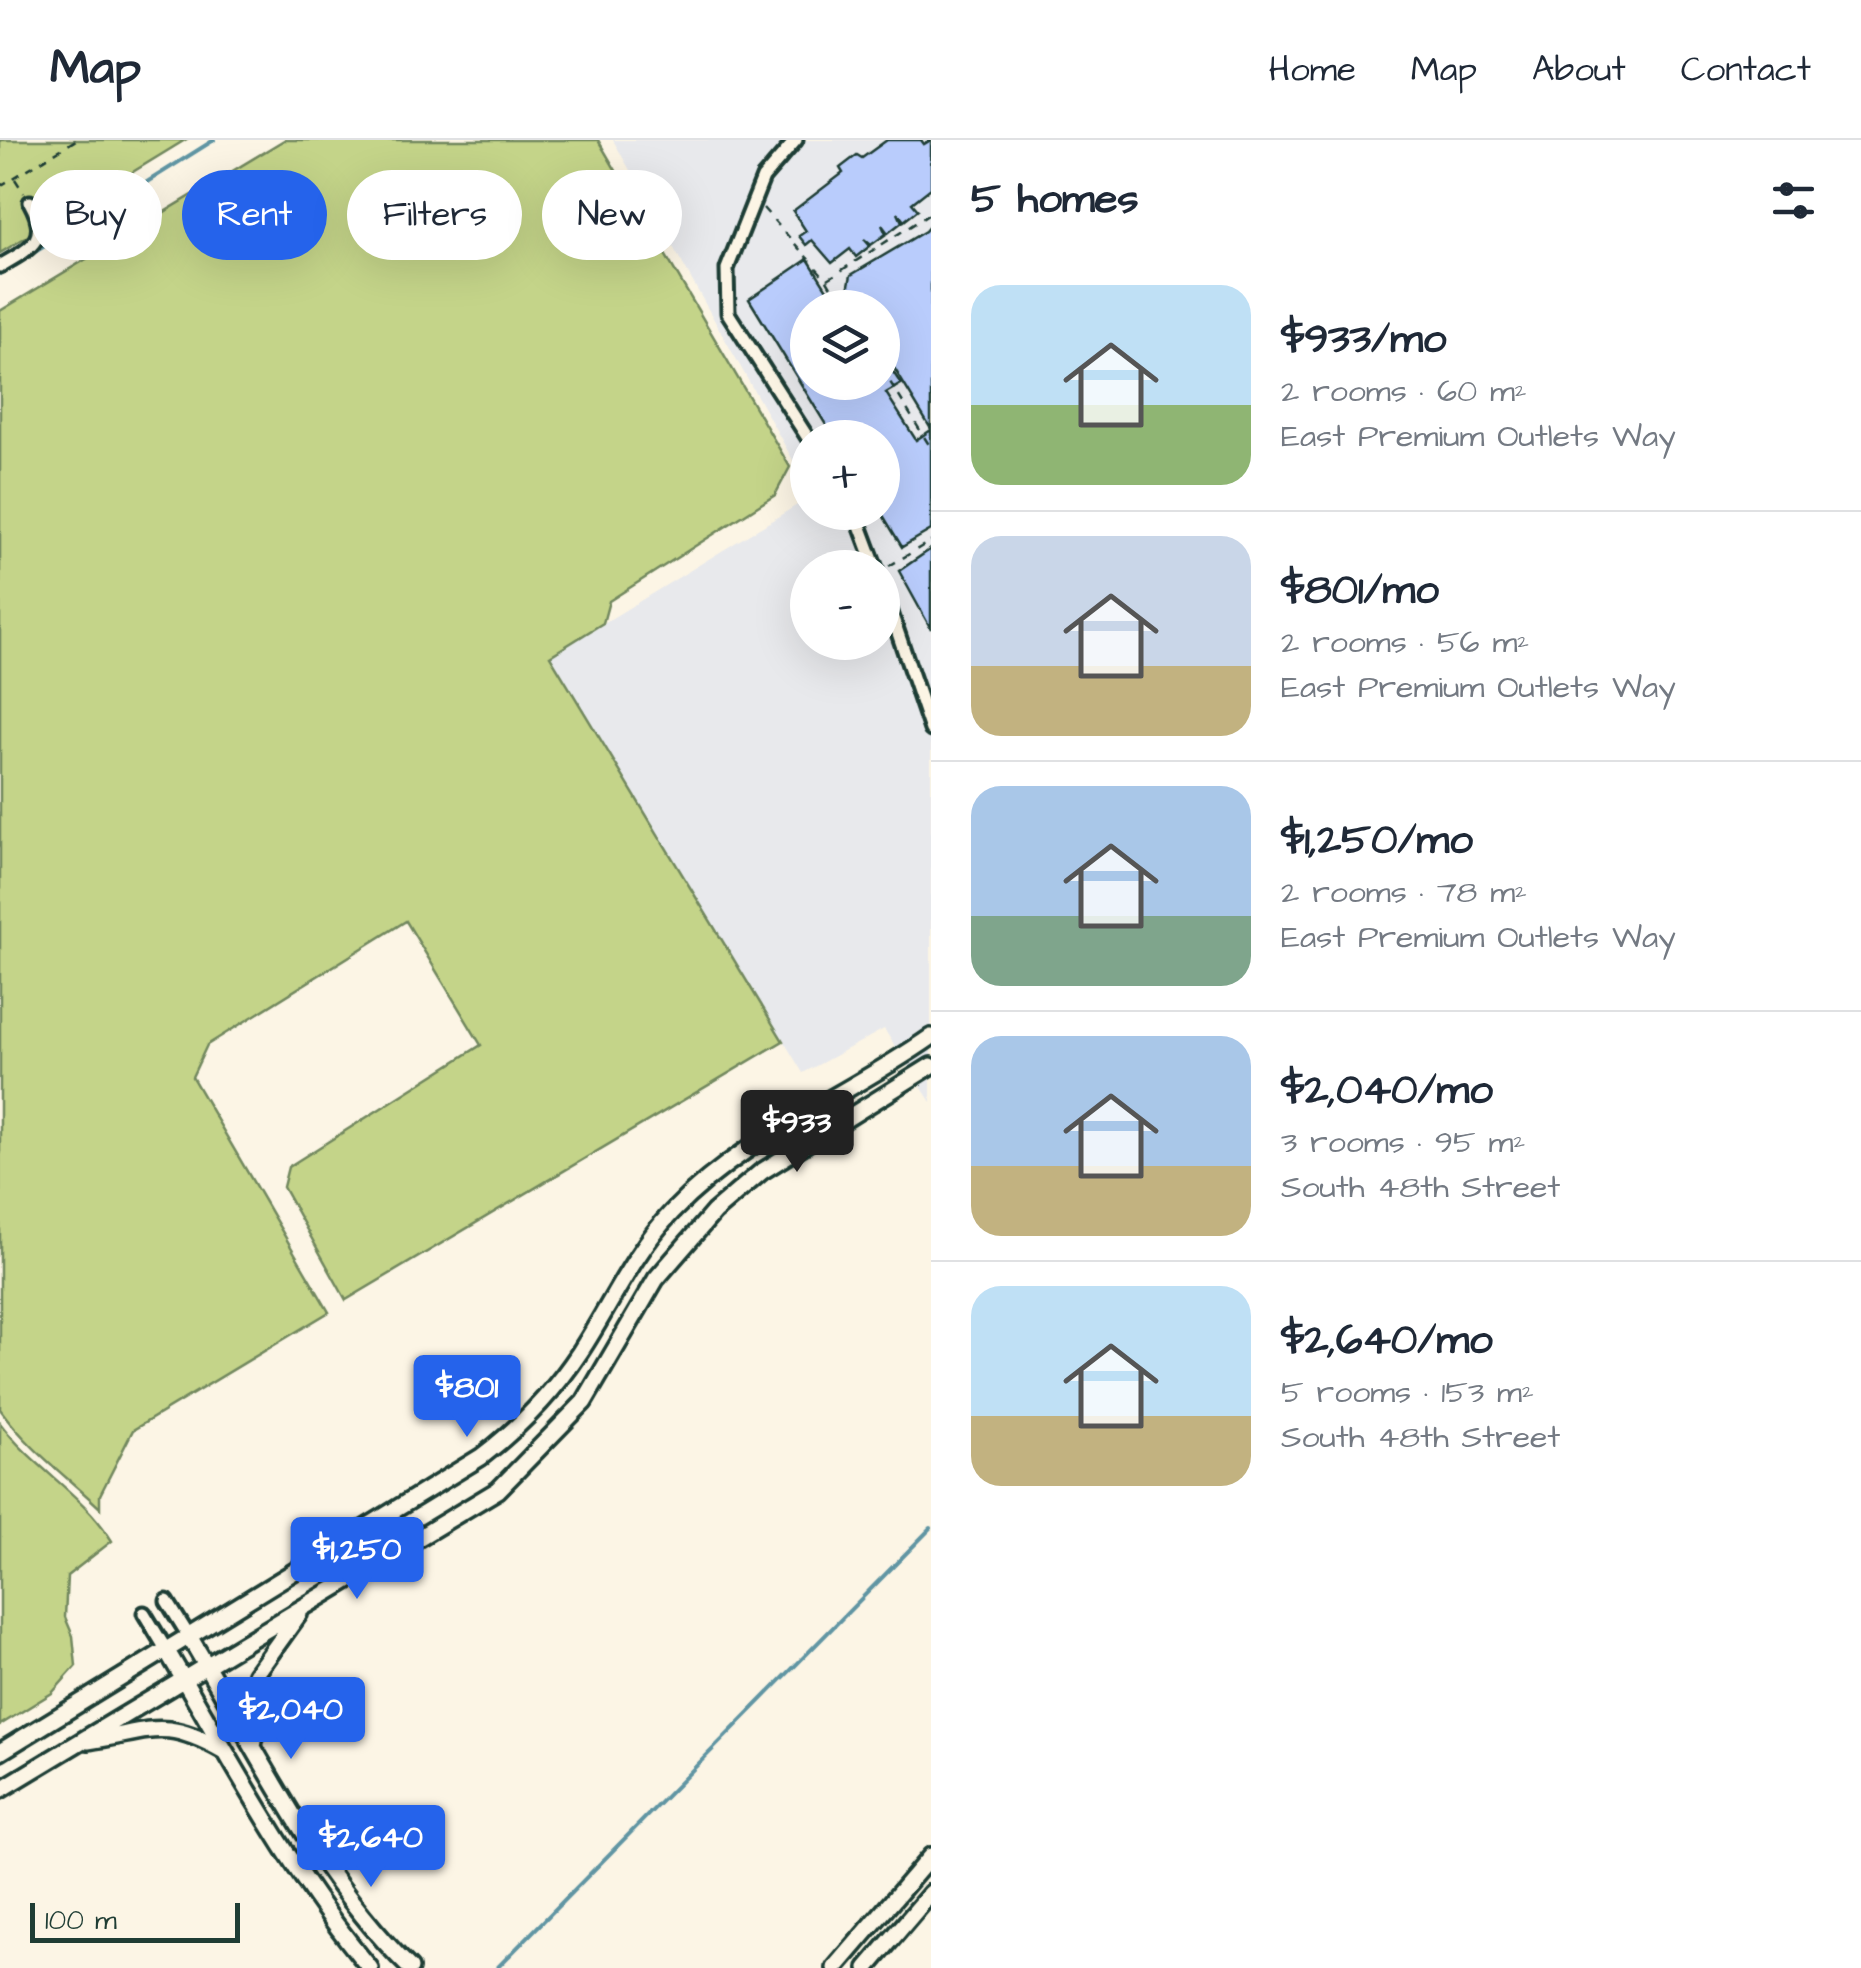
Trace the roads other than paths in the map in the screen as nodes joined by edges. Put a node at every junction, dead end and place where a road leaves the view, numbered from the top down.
1 (796, 140) edge
2 (30, 246) edge
3 (0, 266) edge
4 (796, 420) edge
5 (900, 639) edge
6 (931, 730) edge
7 (931, 1038) edge
8 (931, 1066) edge
9 (632, 1263) junction
10 (656, 1279) junction
11 (439, 1486) junction
12 (457, 1516) junction
13 (167, 1601) dead end
14 (302, 1608) junction
15 (144, 1613) dead end
16 (190, 1638) junction
17 (167, 1651) junction
18 (206, 1666) junction
19 (184, 1680) junction
20 (80, 1743) junction
21 (254, 1746) junction
22 (0, 1752) edge
23 (227, 1753) junction
24 (0, 1790) edge
25 (931, 1856) edge
26 (931, 1893) edge
27 (370, 1968) edge
28 (410, 1968) edge
29 (835, 1968) edge
30 (867, 1968) edge

1 - 4 street
2 - 3 street
5 - 6 street
7 - 9 street
8 - 10 street
9 - 10 street
9 - 11 street
10 - 12 street
11 - 12 street
11 - 16 street
12 - 14 street
13 - 16 street
14 - 18 street
14 - 21 street
15 - 17 street
16 - 17 street
16 - 18 street
17 - 19 street
17 - 22 street
18 - 19 street
18 - 21 street
19 - 20 street
19 - 23 street
20 - 23 street
20 - 24 street
21 - 28 street
23 - 27 street
25 - 29 street
26 - 30 street

